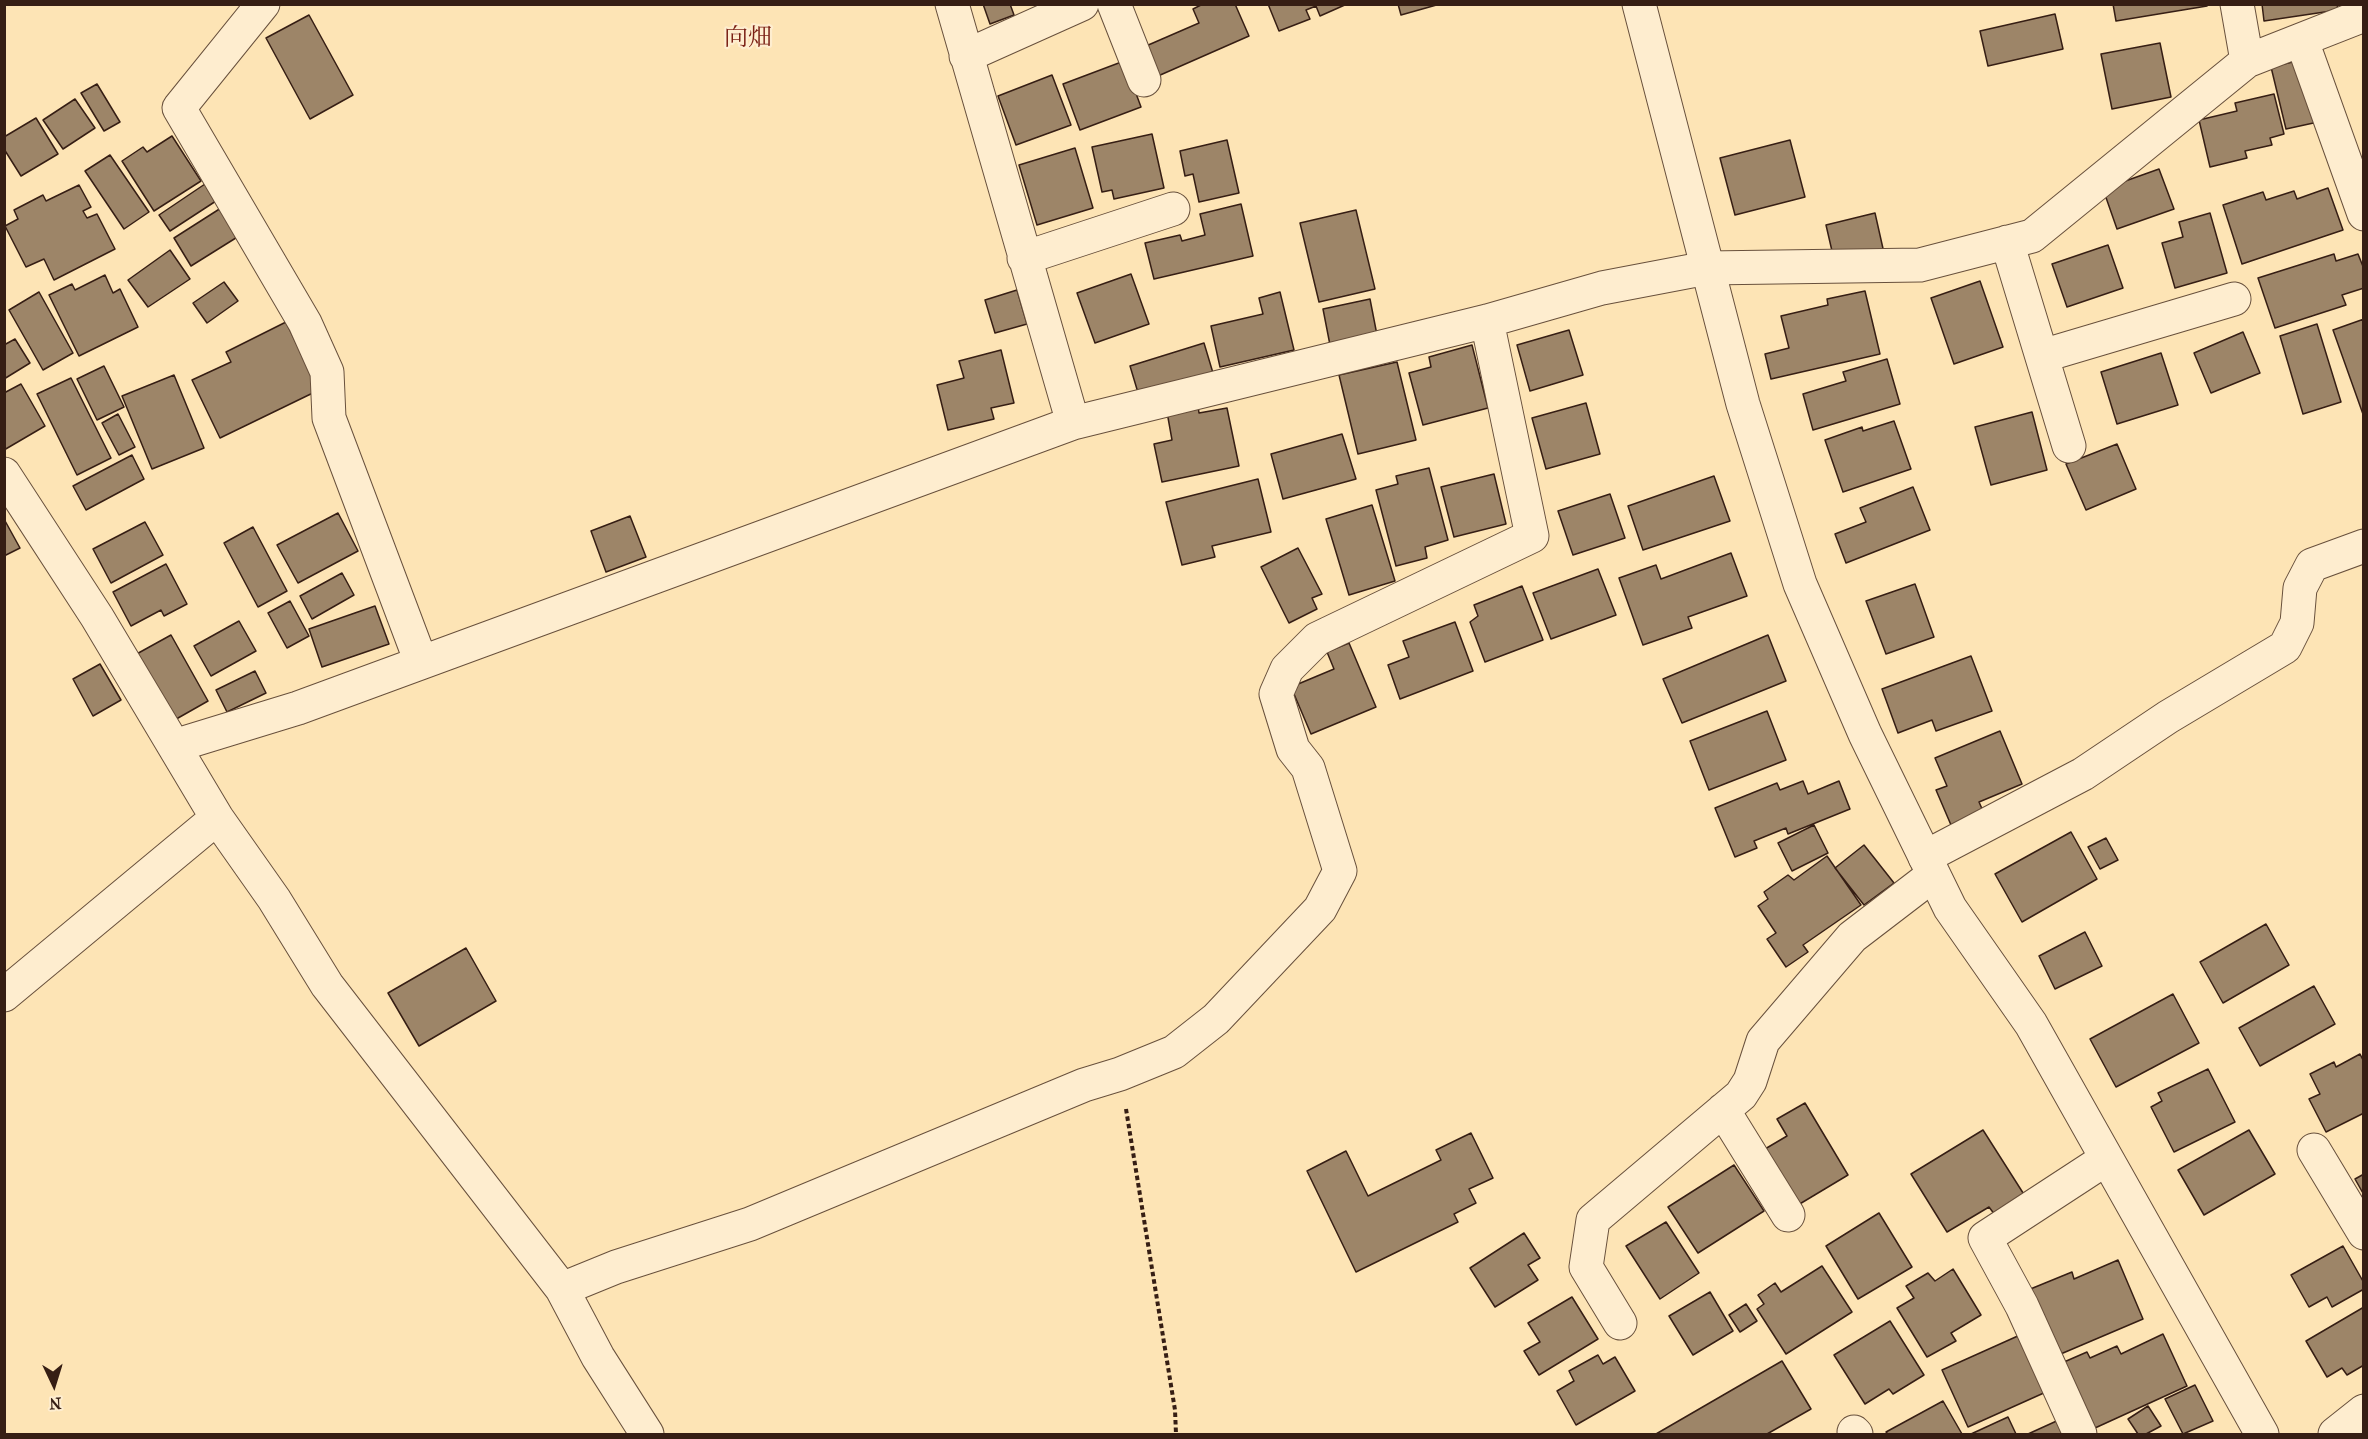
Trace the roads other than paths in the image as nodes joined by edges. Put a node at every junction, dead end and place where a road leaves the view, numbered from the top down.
1 (262, 4) edge
2 (952, 4) edge
3 (1082, 4) edge
4 (1114, 4) edge
5 (1639, 4) edge
6 (2237, 4) edge
7 (2364, 15) edge
8 (2302, 41) junction
9 (966, 56) junction
10 (2247, 61) junction
11 (1144, 80) dead end
12 (1173, 208) dead end
13 (2364, 214) edge
14 (2007, 242) junction
15 (1024, 258) junction
16 (1707, 268) junction
17 (2234, 299) dead end
18 (1487, 321) junction
19 (2042, 356) junction
20 (1073, 423) junction
21 (2069, 446) dead end
22 (7, 484) edge
23 (2364, 546) edge
24 (421, 662) junction
25 (174, 746) junction
26 (217, 818) junction
27 (1929, 866) junction
28 (4, 995) edge
29 (1723, 1110) junction
30 (2314, 1150) dead end
31 (2106, 1159) junction
32 (1788, 1215) dead end
33 (2364, 1233) edge
34 (562, 1289) junction
35 (1620, 1323) dead end
36 (2364, 1411) edge
37 (647, 1434) edge
38 (2080, 1434) edge
39 (2262, 1434) edge
40 (2335, 1434) edge

1 - 24 street
2 - 9 street
3 - 9 street
4 - 11 street
5 - 16 street
6 - 10 street
7 - 8 street
8 - 10 street
8 - 13 street
9 - 15 street
10 - 14 street
12 - 15 street
14 - 16 street
14 - 19 street
15 - 20 street
16 - 18 street
16 - 27 street
17 - 19 street
18 - 20 street
18 - 34 street
19 - 21 street
20 - 24 street
22 - 25 street
23 - 27 street
24 - 25 street
25 - 26 street
26 - 28 street
26 - 34 street
27 - 29 street
27 - 31 street
29 - 32 street
29 - 35 street
30 - 33 street
31 - 38 street
31 - 39 street
34 - 37 street
36 - 40 street

